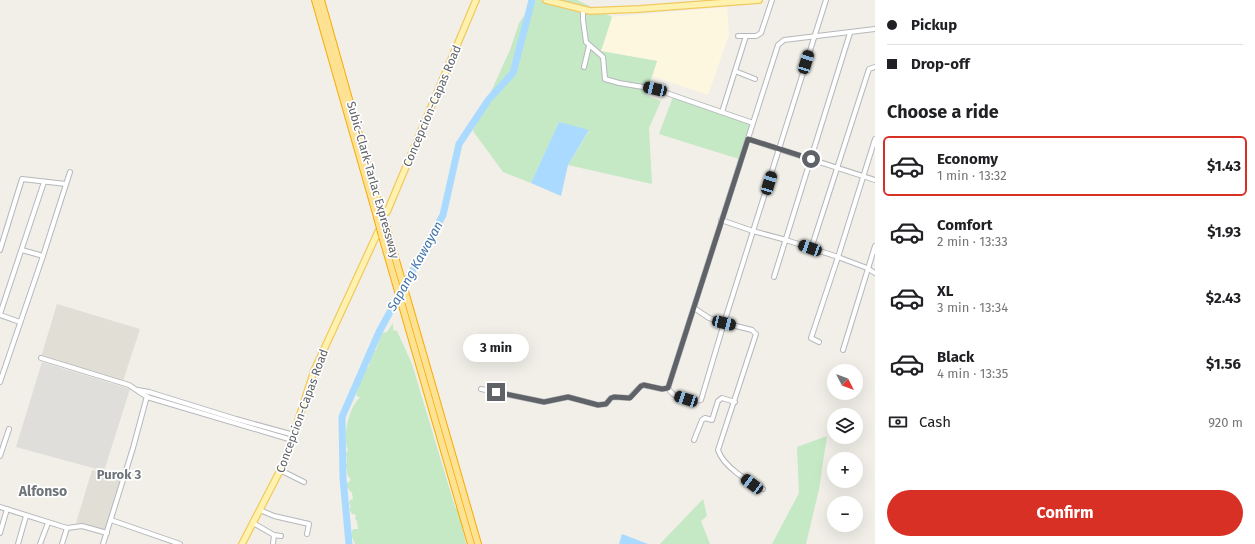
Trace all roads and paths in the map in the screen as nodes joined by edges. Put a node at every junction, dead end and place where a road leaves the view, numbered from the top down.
1 (315, 0) edge
2 (321, 0) edge
3 (476, 0) edge
4 (546, 0) edge
5 (759, 0) edge
6 (772, 0) edge
7 (826, 0) edge
8 (709, 2) edge
9 (583, 11) junction
10 (875, 29) edge
11 (850, 33) junction
12 (738, 36) dead end
13 (746, 36) junction
14 (814, 36) junction
15 (589, 46) junction
16 (584, 67) dead end
17 (875, 67) edge
18 (735, 71) junction
19 (755, 79) dead end
20 (722, 112) junction
21 (753, 123) junction
22 (748, 139) junction
23 (875, 139) edge
24 (779, 150) junction
25 (811, 159) junction
26 (837, 167) junction
27 (70, 172) dead end
28 (863, 176) junction
29 (875, 180) edge
30 (44, 182) junction
31 (66, 184) junction
32 (384, 210) junction
33 (721, 220) junction
34 (754, 231) junction
35 (380, 234) junction
36 (786, 240) junction
37 (875, 246) edge
38 (811, 249) junction
39 (0, 250) edge
40 (22, 250) junction
41 (44, 256) junction
42 (838, 257) junction
43 (867, 268) junction
44 (875, 273) edge
45 (774, 277) dead end
46 (694, 308) junction
47 (0, 315) edge
48 (20, 322) junction
49 (724, 323) junction
50 (820, 342) dead end
51 (843, 350) dead end
52 (41, 358) dead end
53 (0, 381) edge
54 (668, 388) junction
55 (481, 389) dead end
56 (136, 390) junction
57 (149, 392) junction
58 (147, 397) junction
59 (735, 402) junction
60 (9, 429) dead end
61 (293, 437) junction
62 (694, 440) dead end
63 (0, 456) edge
64 (280, 470) junction
65 (304, 482) dead end
66 (762, 489) dead end
67 (0, 507) edge
68 (7, 510) junction
69 (260, 510) junction
70 (26, 516) junction
71 (111, 520) junction
72 (48, 523) junction
73 (253, 523) junction
74 (67, 528) junction
75 (0, 533) edge
76 (107, 533) junction
77 (307, 534) dead end
78 (274, 535) junction
79 (281, 536) dead end
80 (18, 544) edge
81 (40, 544) edge
82 (62, 544) edge
83 (104, 544) edge
84 (180, 544) edge
85 (242, 544) edge
86 (272, 544) edge
87 (470, 544) edge
88 (478, 544) edge

1 - 35 highway, Subic-Clark-Tarlac Expressway, bridge
2 - 32 highway, Subic-Clark-Tarlac Expressway
3 - 32 main road, Concepcion-Capas Road
4 - 9 main road
5 - 8 main road
6 - 13 street
7 - 14 street
8 - 9 main road
9 - 15 street
10 - 11 street
11 - 14 street
11 - 25 street
12 - 13 street
13 - 18 street
14 - 21 street
14 - 24 street
15 - 16 street
15 - 20 street
17 - 26 street
18 - 19 street
18 - 20 street
20 - 21 street
21 - 22 street
22 - 24 street
22 - 33 street
23 - 28 street
24 - 25 street
24 - 34 street
25 - 26 street
25 - 36 street
26 - 28 street
26 - 38 street
27 - 31 street
28 - 29 street
28 - 42 street
30 - 31 street
30 - 39 street
30 - 40 street
31 - 41 street
32 - 88 highway, Subic-Clark-Tarlac Expressway, bridge
33 - 34 street
33 - 46 street
34 - 36 street
34 - 49 street
35 - 61 main road, Concepcion-Capas Road
35 - 87 highway, Subic-Clark-Tarlac Expressway
36 - 38 street
36 - 45 street
37 - 43 street
38 - 42 street
40 - 41 street
40 - 47 street
41 - 48 street
42 - 43 street
42 - 50 street
43 - 44 street
43 - 51 street
46 - 49 street
46 - 54 street
47 - 48 street
48 - 53 street
49 - 54 street
49 - 59 street
52 - 56 street
54 - 55 street
56 - 57 street
56 - 58 street
57 - 58 street
57 - 61 street
58 - 61 street
58 - 71 street
59 - 62 street
59 - 66 street
60 - 63 street
61 - 64 main road, Concepcion-Capas Road
64 - 65 street
64 - 69 main road, Concepcion-Capas Road
67 - 68 street
68 - 70 street
68 - 75 street
69 - 73 main road, Concepcion-Capas Road
69 - 77 street
70 - 72 street
70 - 80 street
71 - 76 street
71 - 84 street
72 - 74 street
72 - 81 street
73 - 78 street
73 - 85 main road, Concepcion-Capas Road
74 - 76 street
74 - 82 street
76 - 83 street
78 - 79 street
78 - 86 street

